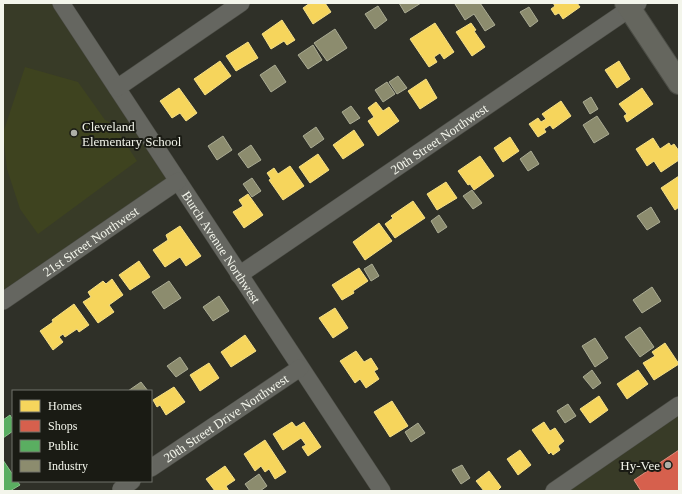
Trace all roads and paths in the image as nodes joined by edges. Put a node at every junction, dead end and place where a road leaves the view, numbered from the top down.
1 (61, 3) edge
2 (241, 3) edge
3 (631, 5) edge
4 (679, 83) edge
5 (117, 88) junction
6 (178, 181) junction
7 (239, 275) junction
8 (3, 301) edge
9 (300, 368) junction
10 (679, 405) edge
11 (152, 467) edge
12 (382, 491) edge
13 (554, 491) edge

1 - 5 street, Burch Avenue Northwest
2 - 5 street
3 - 4 street
3 - 7 street, 20th Street Northwest
5 - 6 street, Burch Avenue Northwest
6 - 7 street, Burch Avenue Northwest
6 - 8 street, 21st Street Northwest
7 - 9 street, Burch Avenue Northwest
9 - 11 street, 20th Street Drive Northwest
9 - 12 street, Burch Avenue Northwest
10 - 13 street

